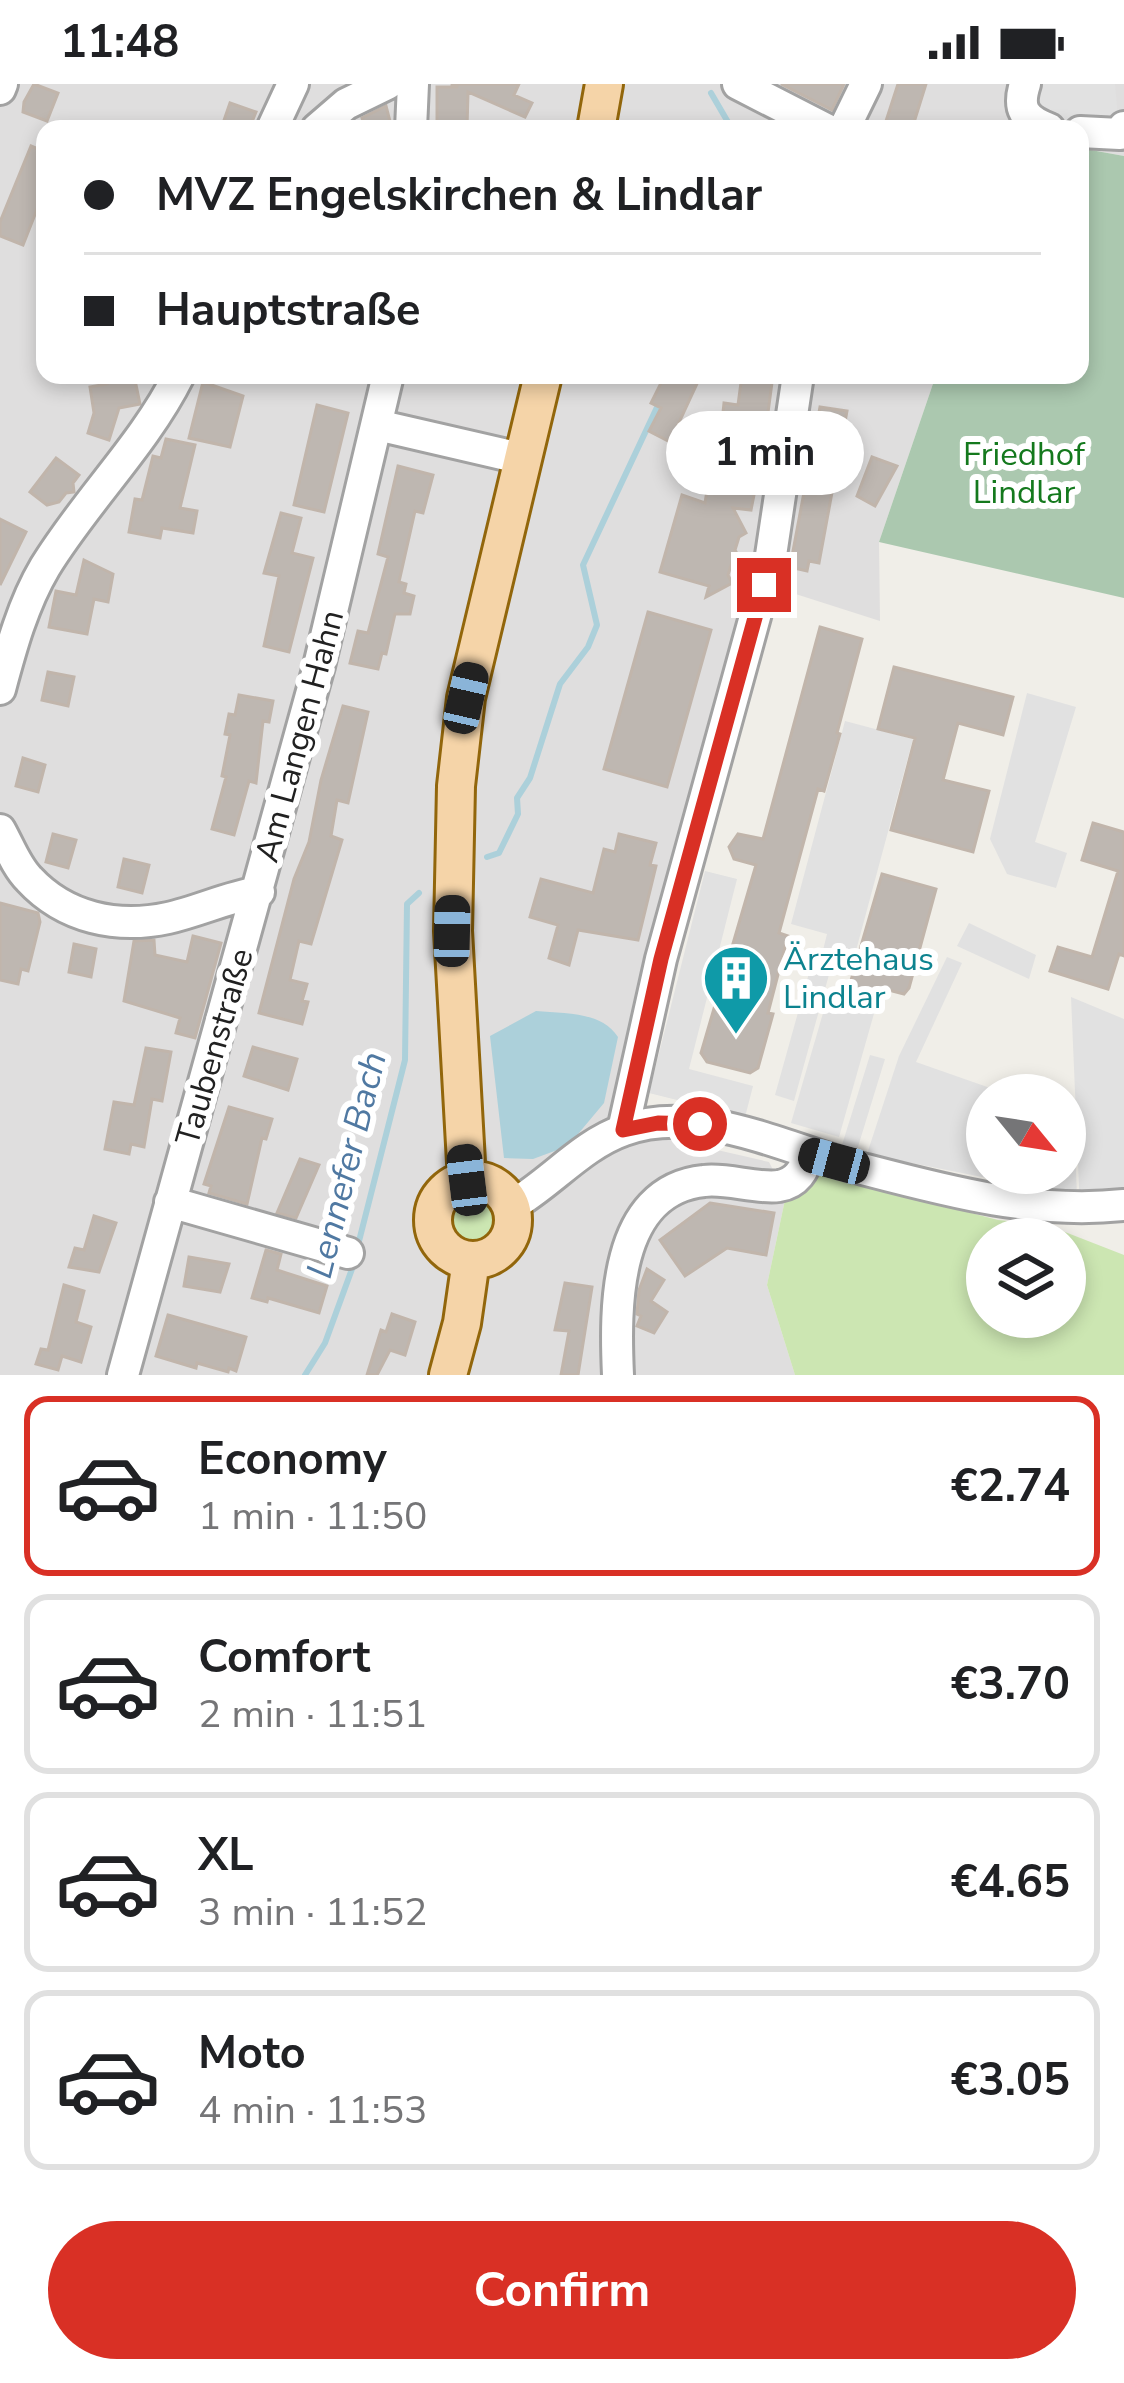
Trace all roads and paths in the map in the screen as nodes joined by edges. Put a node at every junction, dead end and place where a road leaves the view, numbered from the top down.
1 (293, 84) edge
2 (387, 84) edge
3 (412, 84) edge
4 (604, 84) edge
5 (738, 84) edge
6 (866, 84) edge
7 (276, 120) edge
8 (327, 120) edge
9 (411, 120) edge
10 (598, 120) edge
11 (808, 120) edge
12 (848, 120) edge
13 (1124, 127) edge
14 (1089, 132) edge
15 (173, 384) edge
16 (386, 384) edge
17 (541, 384) edge
18 (797, 384) edge
19 (377, 425) junction
20 (524, 459) junction
21 (0, 689) edge
22 (0, 830) edge
23 (259, 892) junction
24 (623, 1130) junction
25 (808, 1154) junction
26 (467, 1180) junction
27 (170, 1202) junction
28 (1124, 1205) edge
29 (511, 1206) junction
30 (348, 1253) dead end
31 (471, 1260) junction
32 (123, 1375) edge
33 (448, 1375) edge
34 (618, 1375) edge

1 - 7 street
2 - 8 street
3 - 9 street
4 - 10 main road
5 - 11 street
6 - 12 street
13 - 14 street
15 - 21 street
16 - 19 street, Am Langen Hahn
17 - 20 main road
18 - 24 street
19 - 20 street
19 - 23 street, Am Langen Hahn
20 - 26 main road
22 - 23 street, Am Langen Hahn
23 - 27 street, Taubenstraße
24 - 25 street
24 - 29 street
25 - 28 street
25 - 34 street
26 - 29 main road
26 - 31 main road
27 - 30 street
27 - 32 street, Taubenstraße
29 - 31 main road
31 - 33 main road

